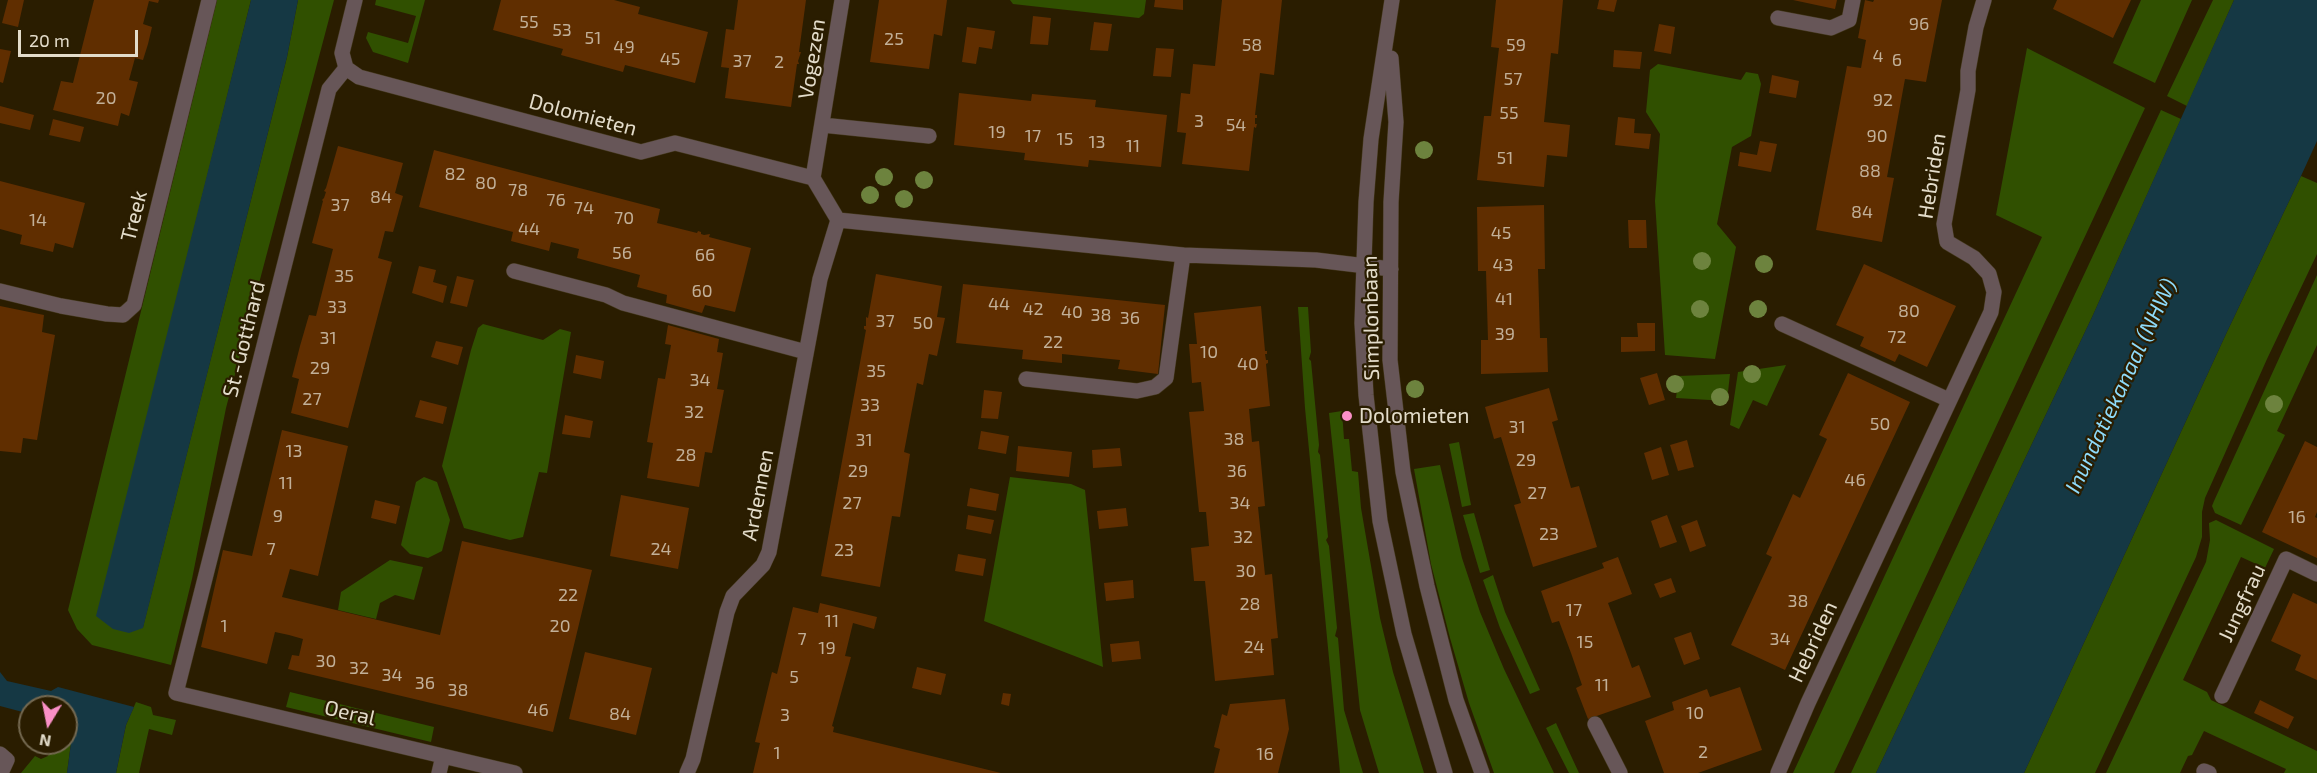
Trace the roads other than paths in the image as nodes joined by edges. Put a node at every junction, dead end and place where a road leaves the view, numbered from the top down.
1 (209, 0) edge
2 (355, 0) edge
3 (842, 0) edge
4 (1392, 0) edge
5 (1853, 0) edge
6 (1984, 0) edge
7 (1778, 18) dead end
8 (1389, 31) junction
9 (346, 68) junction
10 (822, 124) junction
11 (929, 136) dead end
12 (813, 178) junction
13 (838, 219) junction
14 (1183, 255) junction
15 (1362, 266) junction
16 (1391, 269) junction
17 (513, 271) dead end
18 (0, 291) edge
19 (1782, 324) dead end
20 (806, 352) junction
21 (1026, 380) dead end
22 (1949, 400) junction
23 (2317, 574) edge
24 (176, 693) joint
25 (2222, 696) dead end
26 (1595, 724) dead end
27 (443, 756) junction
28 (439, 773) edge
29 (515, 773) edge
30 (687, 773) edge
31 (1445, 773) edge
32 (1482, 773) edge
33 (1620, 773) edge
34 (1778, 773) edge

1 - 18 street, Treek
2 - 9 street
3 - 10 street, Vogezen
4 - 8 street, Simplonbaan
5 - 7 street
6 - 22 street, Hebriden
8 - 15 street, Simplonbaan
8 - 16 street, Simplonbaan
9 - 12 street, Dolomieten
9 - 24 street, St.-Gotthard
10 - 11 street
10 - 12 street, Vogezen
12 - 13 street
13 - 14 street
13 - 20 street, Ardennen
14 - 15 street
14 - 21 street
15 - 16 street
15 - 31 street, Simplonbaan
16 - 32 street, Simplonbaan
17 - 20 street
19 - 22 street
20 - 30 street, Ardennen
22 - 34 street, Hebriden
23 - 25 street, Jungfrau
24 - 27 street, Oeral
26 - 33 street
27 - 28 street
27 - 29 street, Oeral

